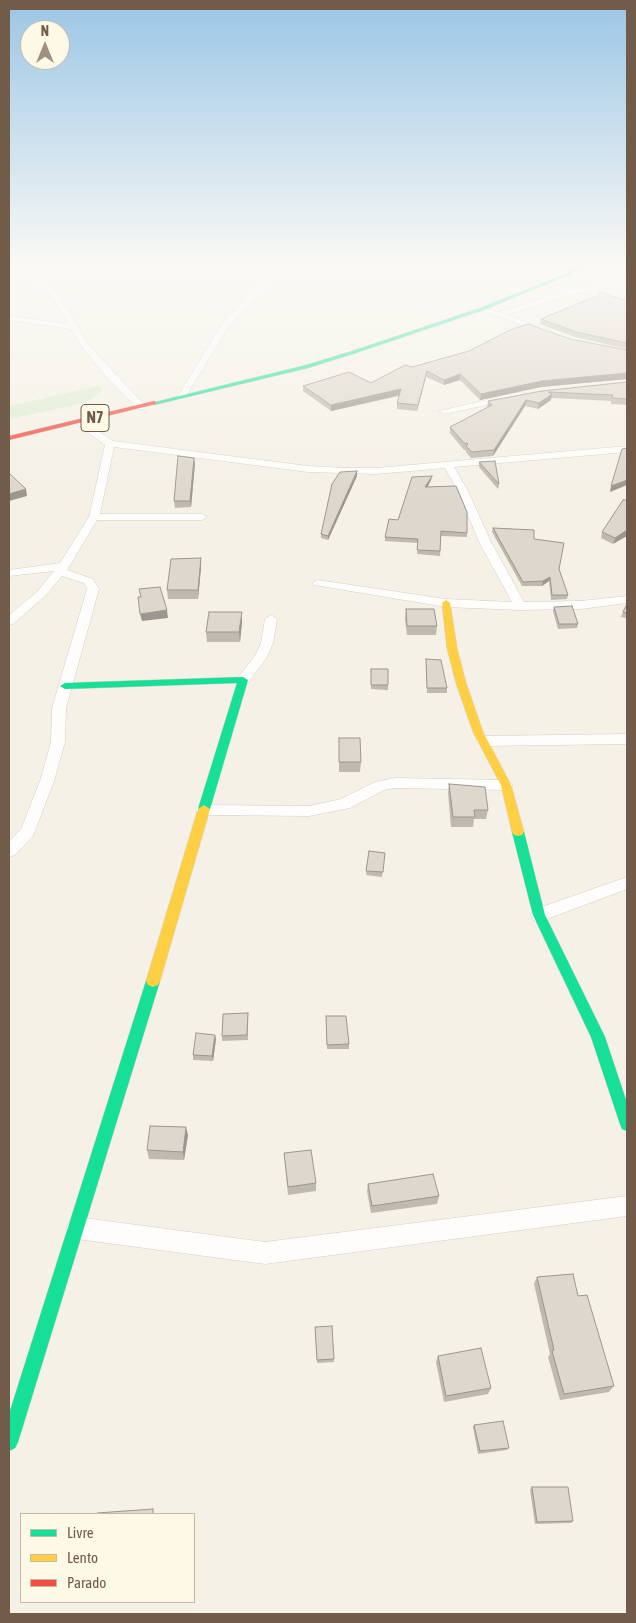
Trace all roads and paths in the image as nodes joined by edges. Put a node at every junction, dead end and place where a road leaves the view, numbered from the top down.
1 (84, 341) edge
2 (216, 341) edge
3 (390, 341) edge
4 (534, 393) edge
5 (182, 396) junction
6 (141, 407) junction
7 (444, 411) dead end
8 (78, 422) junction
9 (9, 438) edge
10 (110, 444) junction
11 (627, 449) edge
12 (448, 465) junction
13 (202, 516) dead end
14 (94, 517) junction
15 (62, 568) junction
16 (9, 573) edge
17 (318, 583) dead end
18 (627, 600) edge
19 (446, 603) junction
20 (520, 606) junction
21 (271, 619) dead end
22 (9, 621) edge
23 (243, 680) junction
24 (65, 686) junction
25 (627, 739) edge
26 (483, 741) junction
27 (506, 785) junction
28 (203, 810) junction
29 (9, 851) edge
30 (627, 883) edge
31 (539, 915) junction
32 (627, 1124) edge
33 (627, 1206) edge
34 (77, 1228) junction
35 (17, 1390) edge
36 (9, 1442) edge

1 - 6 street
2 - 5 street
3 - 5 main road, N7
4 - 7 street
5 - 6 main road, N7
6 - 8 main road, N7
8 - 9 main road, N7
8 - 10 street
10 - 12 street
10 - 14 street
11 - 12 street
12 - 20 street
13 - 14 street
14 - 15 street
15 - 16 street
15 - 22 street
15 - 24 street
17 - 19 street
18 - 20 street
19 - 20 street
19 - 26 main road
21 - 23 street
23 - 24 main road
23 - 28 main road
24 - 29 street
25 - 26 street
26 - 27 main road
27 - 28 street
27 - 31 main road
28 - 34 main road
30 - 31 street
31 - 32 main road
33 - 34 street
34 - 35 main road
35 - 36 main road

